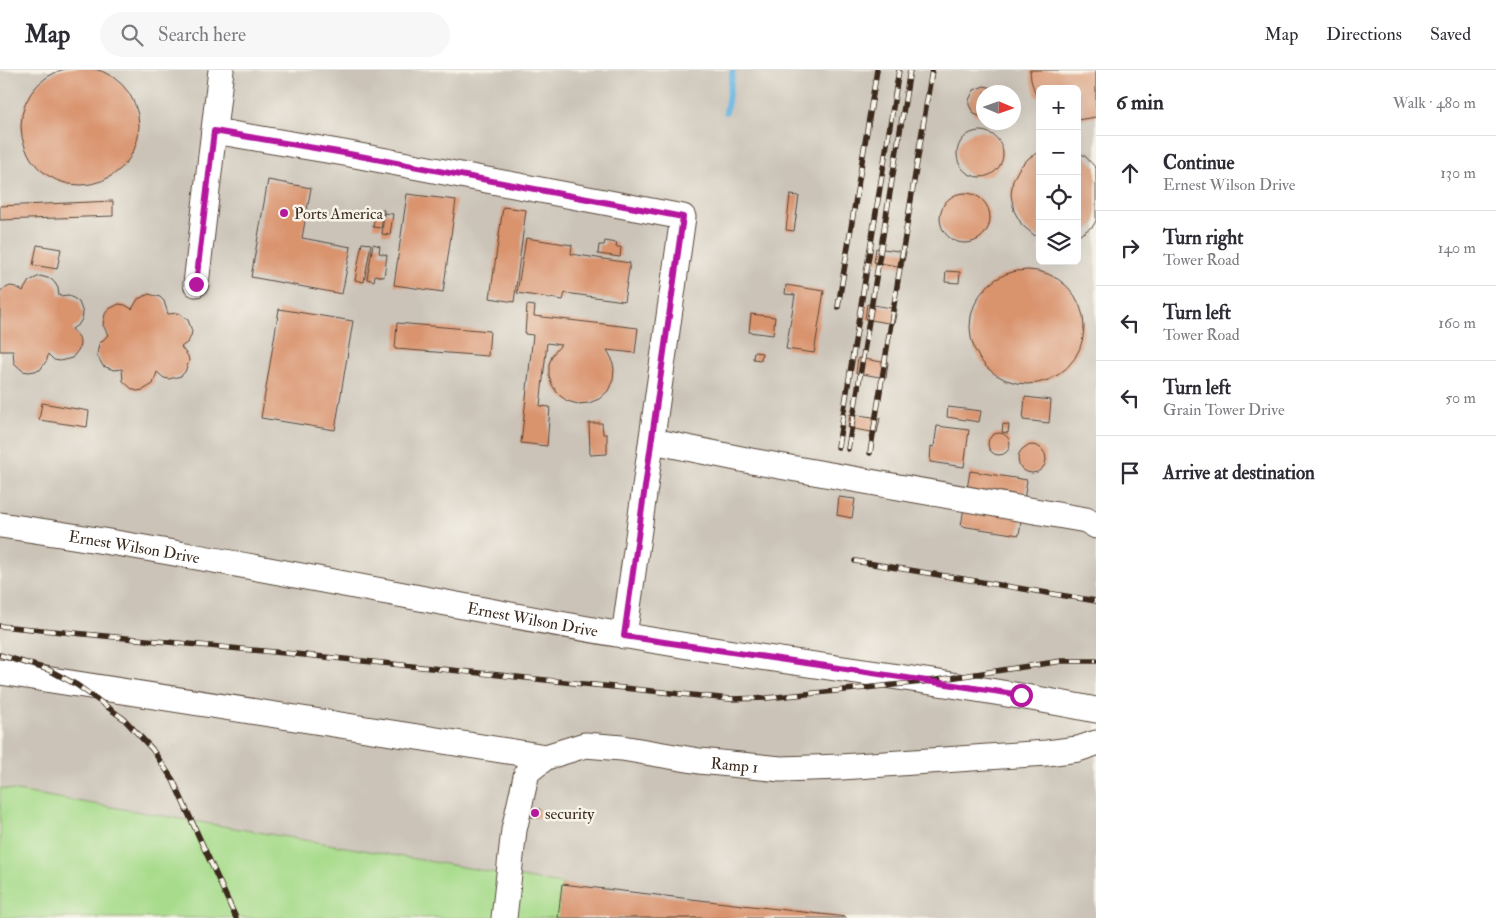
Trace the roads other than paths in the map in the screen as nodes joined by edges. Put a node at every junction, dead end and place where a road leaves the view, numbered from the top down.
1 (221, 70) edge
2 (214, 131) junction
3 (196, 284) dead end
4 (653, 441) junction
5 (0, 525) edge
6 (1096, 526) edge
7 (624, 636) junction
8 (0, 672) edge
9 (1096, 710) edge
10 (1096, 743) edge
11 (546, 757) junction
12 (504, 918) edge

1 - 2 lane
2 - 3 lane
2 - 4 lane
4 - 6 lane
4 - 7 lane
5 - 7 lane, Ernest Wilson Drive
7 - 9 lane, Ernest Wilson Drive
8 - 11 lane
10 - 11 lane, Ramp 1
11 - 12 lane, Ramp 1

